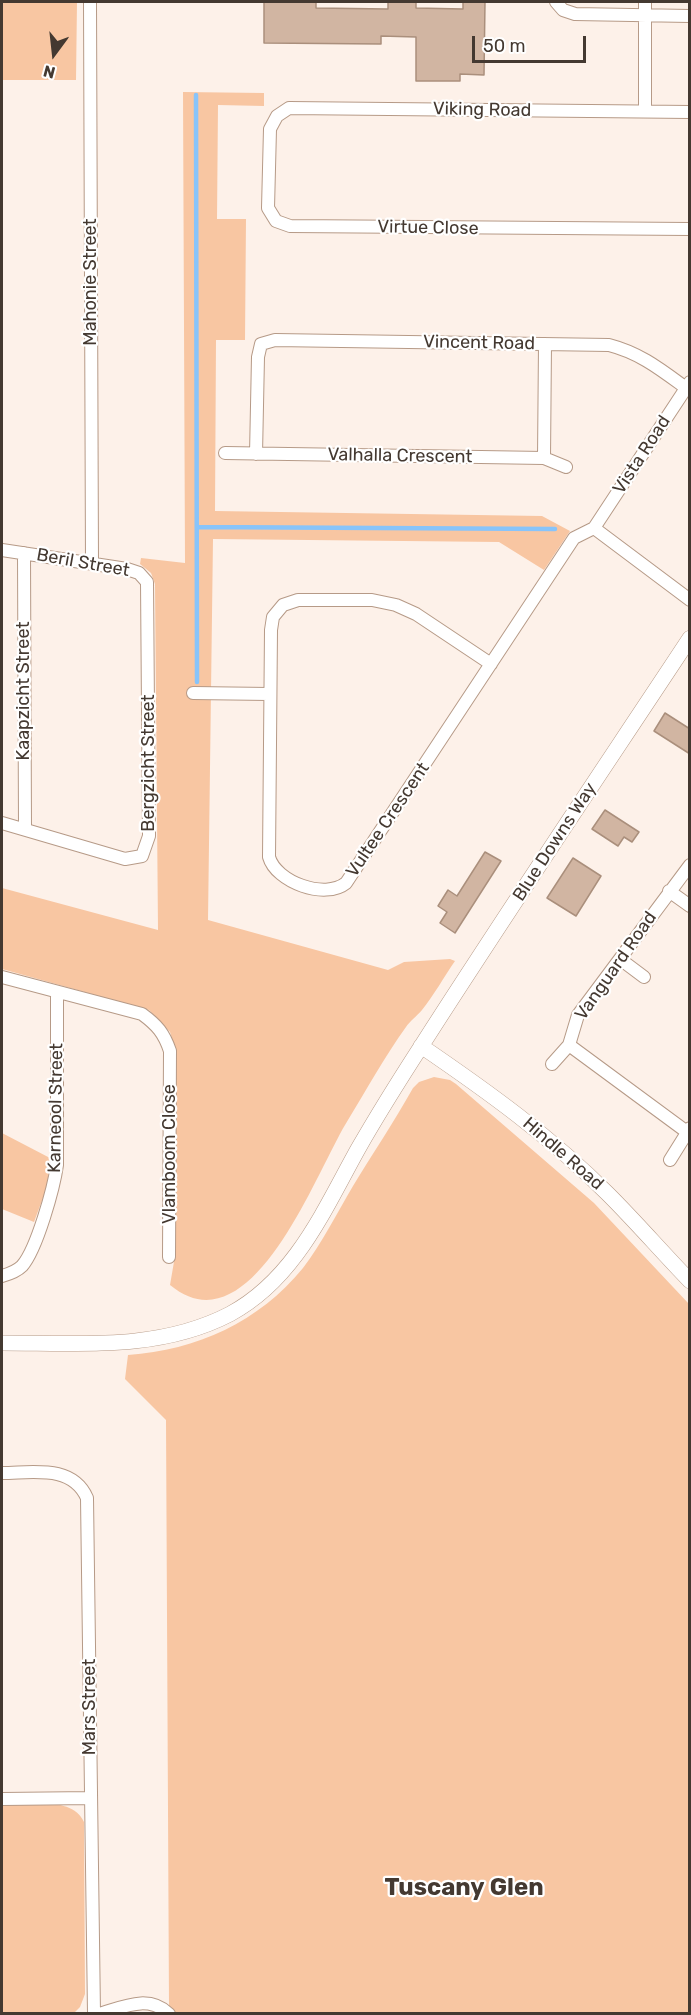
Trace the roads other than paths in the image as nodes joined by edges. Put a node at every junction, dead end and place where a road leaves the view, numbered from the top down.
1 (90, 2) edge
2 (556, 2) edge
3 (645, 2) edge
4 (645, 15) junction
5 (690, 16) edge
6 (645, 111) junction
7 (690, 112) edge
8 (277, 116) joint
9 (690, 229) edge
10 (545, 344) junction
11 (688, 385) edge
12 (225, 453) dead end
13 (256, 454) junction
14 (544, 458) junction
15 (566, 467) dead end
16 (594, 528) junction
17 (2, 550) edge
18 (24, 553) junction
19 (92, 563) junction
20 (149, 595) joint
21 (690, 600) edge
22 (690, 638) edge
23 (491, 664) junction
24 (193, 693) dead end
25 (269, 694) junction
26 (2, 823) edge
27 (25, 829) junction
28 (690, 865) edge
29 (669, 891) junction
30 (690, 906) edge
31 (620, 959) junction
32 (2, 977) edge
33 (644, 977) dead end
34 (57, 992) junction
35 (568, 1045) junction
36 (421, 1046) junction
37 (552, 1064) dead end
38 (688, 1130) edge
39 (670, 1160) dead end
40 (169, 1257) dead end
41 (2, 1276) edge
42 (690, 1281) edge
43 (2, 1343) edge
44 (2, 1473) edge
45 (91, 1798) junction
46 (2, 1799) edge
47 (167, 2011) edge
48 (94, 2013) edge
49 (99, 2013) edge

1 - 19 street, Mahonie Street
2 - 4 street
3 - 4 street
4 - 5 street
4 - 6 street
6 - 7 street, Viking Road
6 - 8 street, Viking Road
8 - 9 street, Virtue Close
10 - 11 street, Vincent Road
10 - 13 street, Vincent Road
10 - 14 street
11 - 16 street, Vista Road
12 - 13 street, Valhalla Crescent
13 - 14 street, Valhalla Crescent
14 - 15 street, Valhalla Crescent
16 - 21 street
16 - 23 street, Vultee Crescent
17 - 18 street, Beril Street
18 - 19 street, Beril Street
18 - 27 street, Kaapzicht Street
19 - 20 street, Beril Street
20 - 27 street, Bergzicht Street
22 - 36 street, Blue Downs Way
23 - 25 street, Vultee Crescent
23 - 25 street, Vultee Crescent
24 - 25 street
26 - 27 street, Bergzicht Street
28 - 29 street, Vanguard Road
29 - 30 street
29 - 31 street, Vanguard Road
31 - 33 street
31 - 35 street, Vanguard Road
32 - 34 street
34 - 40 street, Vlamboom Close
34 - 41 street, Karneool Street
35 - 37 street, Vanguard Road
35 - 38 street
36 - 42 street, Hindle Road
36 - 43 street, Blue Downs Way
38 - 39 street
44 - 45 street, Mars Street
45 - 46 street
45 - 48 street, Mars Street
47 - 49 street

